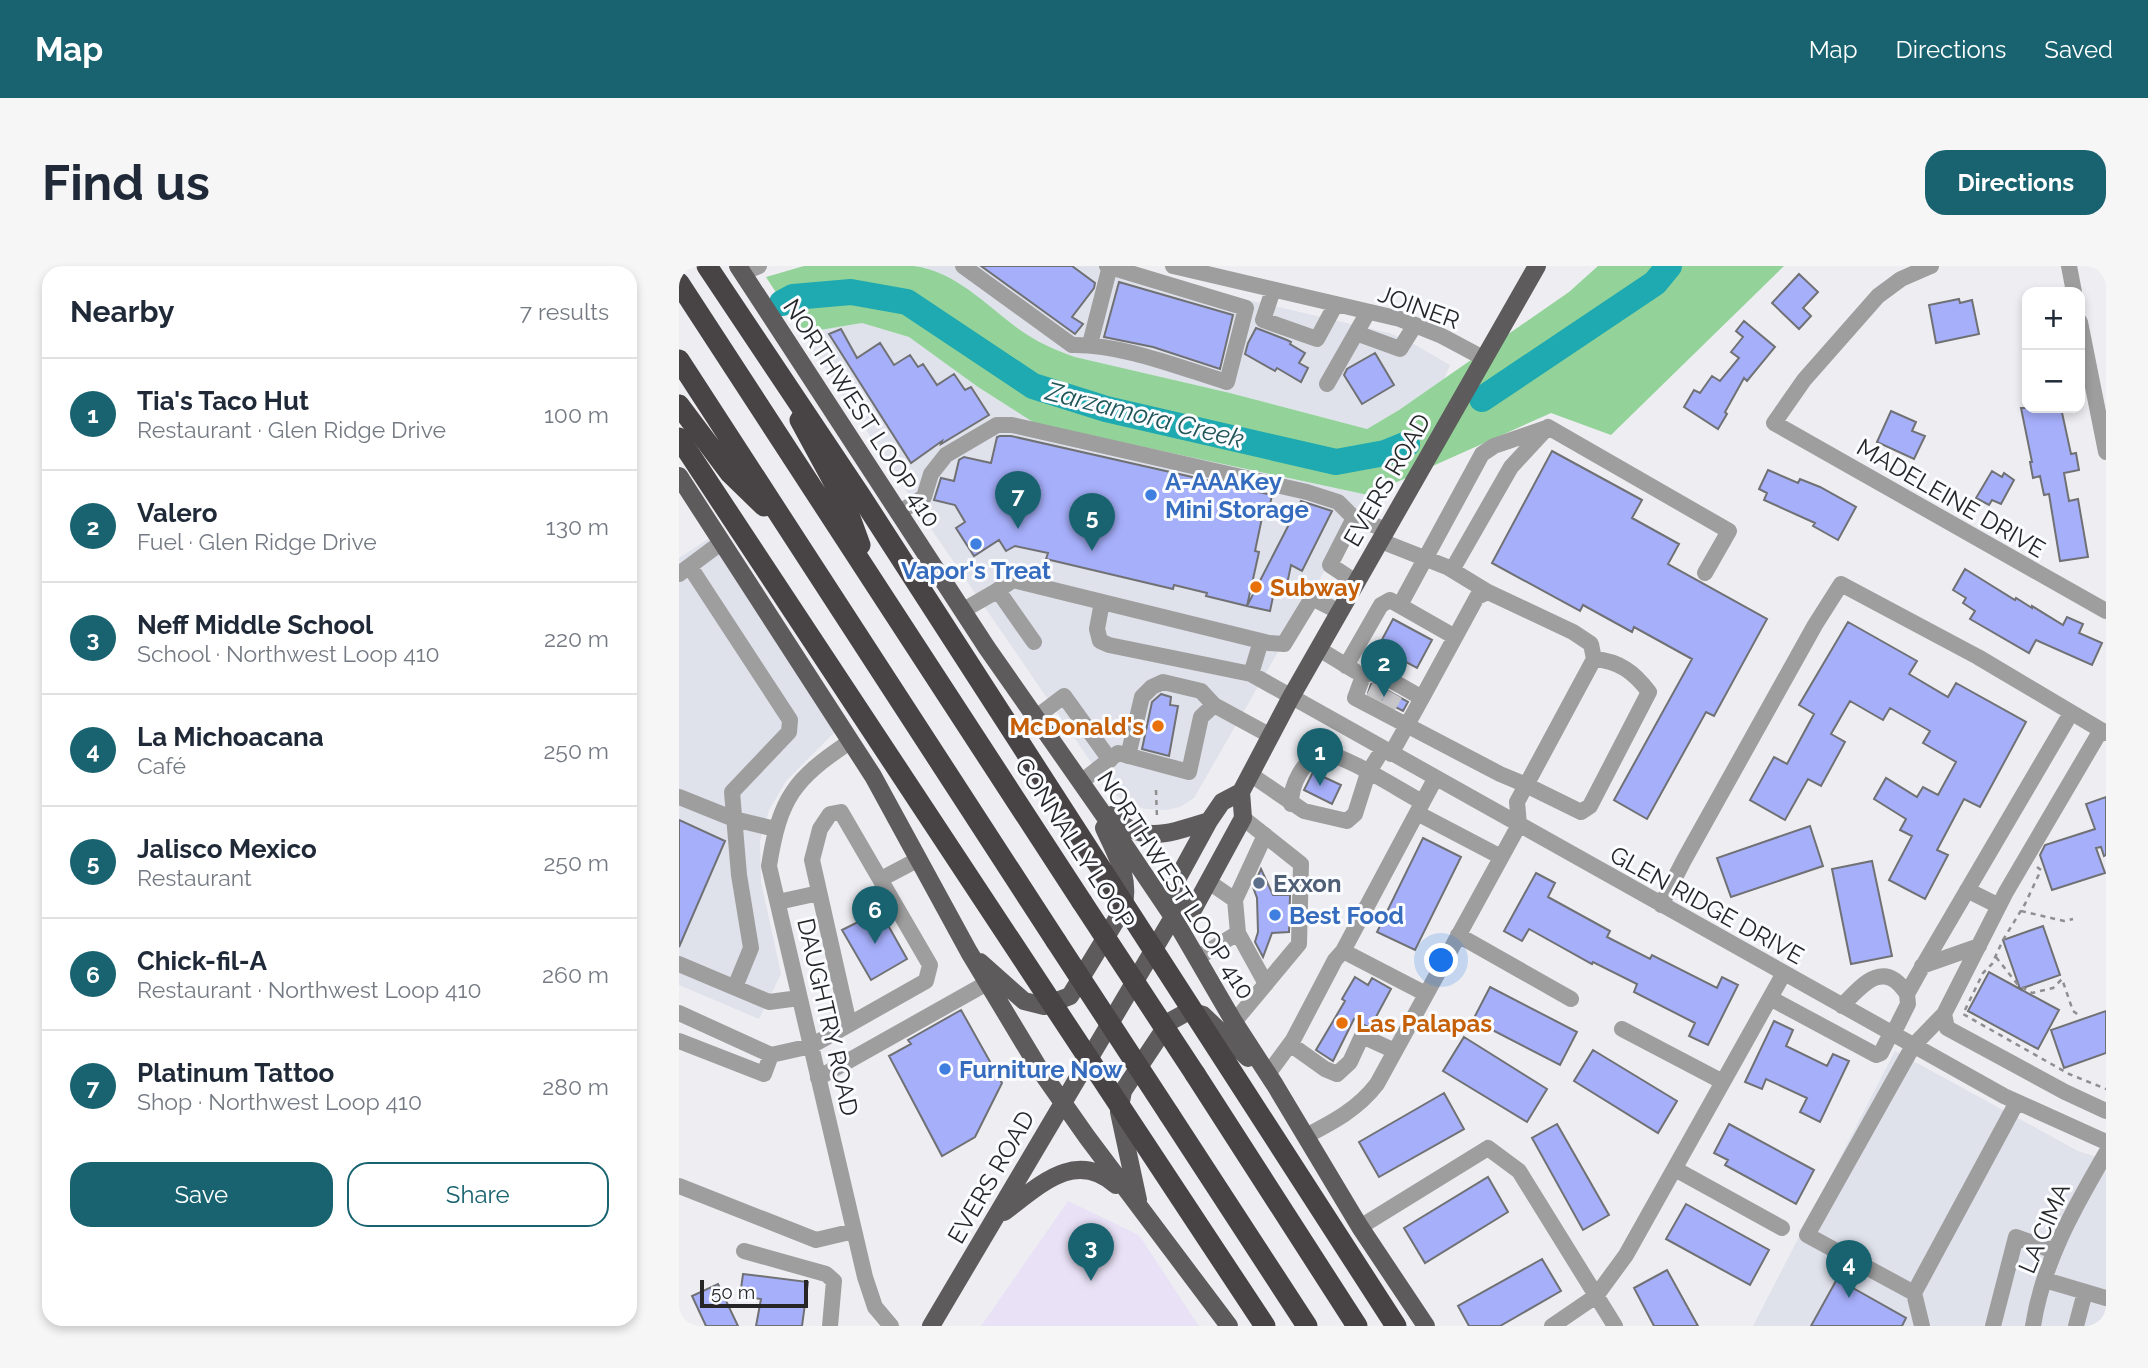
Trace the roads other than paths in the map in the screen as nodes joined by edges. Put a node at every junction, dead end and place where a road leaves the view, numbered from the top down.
1 (707, 266) edge
2 (716, 266) edge
3 (963, 266) edge
4 (1173, 266) edge
5 (1537, 266) edge
6 (1931, 266) edge
7 (2069, 266) edge
8 (1109, 267) edge
9 (747, 268) edge
10 (679, 283) edge
11 (2073, 287) edge
12 (1273, 290) junction
13 (1336, 304) junction
14 (1368, 312) junction
15 (1415, 325) junction
16 (1356, 333) junction
17 (1090, 344) junction
18 (2085, 347) edge
19 (1485, 359) junction
20 (679, 360) edge
21 (1327, 384) dead end
22 (679, 405) edge
23 (1548, 427) junction
24 (679, 438) edge
25 (2106, 452) edge
26 (679, 477) edge
27 (898, 513) junction
28 (1354, 518) junction
29 (791, 531) junction
30 (1384, 536) junction
31 (722, 542) junction
32 (1425, 558) junction
33 (684, 570) edge
34 (1452, 570) junction
35 (1705, 573) dead end
36 (873, 580) junction
37 (1357, 583) junction
38 (995, 592) junction
39 (1488, 592) junction
40 (1102, 602) junction
41 (1400, 606) junction
42 (962, 611) junction
43 (1341, 611) junction
44 (2106, 611) edge
45 (1369, 625) junction
46 (1455, 637) junction
47 (1261, 641) junction
48 (1034, 642) dead end
49 (1319, 649) junction
50 (1594, 659) junction
51 (1346, 666) junction
52 (1251, 674) junction
53 (1363, 676) junction
54 (1381, 696) junction
55 (1291, 698) junction
56 (1422, 698) junction
57 (1214, 705) junction
58 (2071, 713) junction
59 (1035, 718) junction
60 (1340, 725) junction
61 (1407, 726) junction
62 (2103, 732) edge
63 (1271, 736) junction
64 (851, 741) junction
65 (1387, 751) junction
66 (1128, 756) junction
67 (1110, 760) junction
68 (1369, 773) junction
69 (1250, 774) junction
70 (1435, 779) junction
71 (1526, 785) junction
72 (1085, 787) junction
73 (1241, 792) junction
74 (679, 797) edge
75 (1291, 804) junction
76 (1420, 808) junction
77 (1243, 818) junction
78 (734, 819) junction
79 (1209, 821) junction
80 (1518, 825) junction
81 (775, 829) junction
82 (1265, 835) junction
83 (1501, 857) junction
84 (919, 859) junction
85 (881, 879) junction
86 (1209, 882) junction
87 (1967, 890) junction
88 (819, 893) junction
89 (1235, 900) junction
90 (778, 902) junction
91 (1661, 905) junction
92 (1999, 906) junction
93 (1177, 914) junction
94 (1238, 933) junction
95 (1458, 935) junction
96 (1979, 946) junction
97 (1343, 951) junction
98 (969, 952) junction
99 (1197, 958) junction
100 (679, 964) edge
101 (1922, 966) junction
102 (1784, 973) junction
103 (987, 983) junction
104 (1266, 984) junction
105 (735, 987) junction
106 (1426, 994) junction
107 (1907, 994) junction
108 (799, 998) junction
109 (1770, 998) junction
110 (1571, 999) dead end
111 (1842, 1006) junction
112 (679, 1013) edge
113 (1944, 1014) junction
114 (1234, 1022) junction
115 (849, 1024) junction
116 (1622, 1028) dead end
117 (1892, 1034) junction
118 (679, 1041) edge
119 (1290, 1044) junction
120 (811, 1046) junction
121 (1913, 1046) junction
122 (1395, 1051) junction
123 (771, 1055) junction
124 (818, 1078) junction
125 (1272, 1079) junction
126 (1723, 1082) junction
127 (2017, 1102) junction
128 (1062, 1103) junction
129 (2105, 1110) edge
130 (1306, 1136) junction
131 (2099, 1139) edge
132 (2106, 1153) edge
133 (1675, 1168) junction
134 (679, 1186) edge
135 (1140, 1205) junction
136 (998, 1215) junction
137 (1360, 1227) junction
138 (1782, 1228) dead end
139 (854, 1231) junction
140 (744, 1251) dead end
141 (2054, 1251) junction
142 (1275, 1277) junction
143 (2045, 1280) junction
144 (2085, 1292) junction
145 (1914, 1293) junction
146 (1596, 1296) junction
147 (2106, 1298) edge
148 (830, 1326) edge
149 (891, 1326) edge
150 (931, 1326) edge
151 (1229, 1326) edge
152 (1265, 1326) edge
153 (1290, 1326) edge
154 (1307, 1326) edge
155 (1357, 1326) edge
156 (1395, 1326) edge
157 (1426, 1326) edge
158 (1552, 1326) edge
159 (1615, 1326) edge
160 (1922, 1326) edge
161 (1993, 1326) edge
162 (2033, 1326) edge
163 (2076, 1326) edge

1 - 156 highway, bridge
2 - 36 highway
3 - 17 street
4 - 12 street, JOINER
5 - 19 main road, EVERS ROAD
6 - 44 street, MADELEINE DRIVE
7 - 11 street
8 - 17 street
8 - 17 street
9 - 27 main road, NORTHWEST LOOP 410
10 - 36 highway, CONNALLY LOOP
12 - 13 street, JOINER
12 - 13 street
13 - 14 street, JOINER
14 - 15 street, JOINER
14 - 16 street
15 - 16 street
15 - 19 street, JOINER
16 - 21 street
18 - 25 street
19 - 30 main road, EVERS ROAD
20 - 29 highway
22 - 29 highway
23 - 32 street
23 - 34 street
23 - 35 street
24 - 152 highway, bridge
26 - 31 main road
27 - 28 street
27 - 42 main road, NORTHWEST LOOP 410
28 - 30 street
28 - 37 street
29 - 142 highway, bridge
30 - 32 street
30 - 37 main road, EVERS ROAD
31 - 33 street
31 - 64 main road
32 - 34 street
32 - 41 street
33 - 78 street
34 - 39 street
36 - 155 highway, CONNALLY LOOP, bridge
37 - 43 main road, EVERS ROAD
38 - 40 street
38 - 42 street
38 - 48 street
39 - 46 street
39 - 50 street
40 - 47 street
40 - 52 street, GLEN RIDGE DRIVE
41 - 45 street
41 - 46 street
42 - 59 main road, NORTHWEST LOOP 410
43 - 45 street
43 - 47 street
43 - 49 main road, EVERS ROAD
45 - 51 street
46 - 56 street
47 - 52 street
49 - 51 street
49 - 55 main road, EVERS ROAD
50 - 71 street
50 - 71 street
51 - 53 street
52 - 55 street, GLEN RIDGE DRIVE
53 - 54 street
53 - 54 street
54 - 56 street
54 - 60 street
54 - 61 street
55 - 60 street, GLEN RIDGE DRIVE
55 - 63 main road, EVERS ROAD
56 - 61 street
57 - 63 street
57 - 66 street
57 - 66 street
58 - 62 street
58 - 87 street
58 - 91 street
59 - 67 street
59 - 72 main road, NORTHWEST LOOP 410
60 - 65 street, GLEN RIDGE DRIVE
61 - 65 street
61 - 71 street
62 - 92 street
63 - 69 main road, EVERS ROAD
64 - 81 street, DAUGHTRY ROAD
64 - 84 main road
65 - 68 street
65 - 70 street, GLEN RIDGE DRIVE
66 - 67 street
67 - 72 street
68 - 75 street
68 - 75 street
68 - 76 street
69 - 73 main road, EVERS ROAD
69 - 75 street
70 - 76 street
70 - 80 street, GLEN RIDGE DRIVE
71 - 80 street
72 - 79 main road
72 - 93 main road, NORTHWEST LOOP 410
72 - 98 main road
73 - 77 main road
73 - 79 main road, EVERS ROAD
74 - 78 street
76 - 83 street
76 - 97 street
77 - 82 street
77 - 86 main road, EVERS ROAD
78 - 81 street
78 - 105 street
79 - 93 main road, EVERS ROAD
80 - 83 street
80 - 91 street, GLEN RIDGE DRIVE
81 - 90 street, DAUGHTRY ROAD
82 - 89 street
82 - 104 street
83 - 95 street
84 - 85 street
84 - 98 main road
85 - 88 street
85 - 115 street
86 - 89 street
86 - 93 main road, EVERS ROAD
87 - 92 street
87 - 101 street
88 - 90 street
88 - 115 street
89 - 94 street
90 - 108 street, DAUGHTRY ROAD
91 - 102 street, GLEN RIDGE DRIVE
92 - 96 street
93 - 99 main road, NORTHWEST LOOP 410
93 - 128 main road, EVERS ROAD
94 - 99 street
94 - 104 street
95 - 106 street
95 - 110 street
96 - 101 street
96 - 113 street
97 - 106 street
97 - 119 street
98 - 103 main road
99 - 114 main road, NORTHWEST LOOP 410
100 - 105 street
101 - 107 street
102 - 109 street
102 - 111 street, GLEN RIDGE DRIVE
103 - 124 street
103 - 128 main road
104 - 114 street
105 - 108 street
106 - 122 street
107 - 111 street
107 - 117 street
108 - 120 street, DAUGHTRY ROAD
109 - 117 street
109 - 126 street
111 - 117 street, GLEN RIDGE DRIVE
112 - 123 street
113 - 121 street
113 - 129 street
114 - 125 main road, NORTHWEST LOOP 410
115 - 120 street
116 - 126 street
117 - 121 street, GLEN RIDGE DRIVE
118 - 123 street
119 - 122 street
119 - 125 street
120 - 123 street
120 - 124 street, DAUGHTRY ROAD
121 - 127 street, GLEN RIDGE DRIVE
121 - 145 street
122 - 130 street
124 - 139 street, DAUGHTRY ROAD
125 - 130 main road, NORTHWEST LOOP 410
125 - 135 main road
126 - 133 street
127 - 131 street, GLEN RIDGE DRIVE
127 - 145 street
128 - 135 main road
128 - 136 main road, EVERS ROAD
129 - 131 street
130 - 137 main road, NORTHWEST LOOP 410
132 - 141 street, LA CIMA
133 - 138 street
133 - 146 street
134 - 139 street
135 - 136 main road
135 - 151 main road
136 - 150 main road, EVERS ROAD
137 - 146 street
137 - 157 main road, NORTHWEST LOOP 410
139 - 149 street, DAUGHTRY ROAD
140 - 148 street
141 - 143 street, LA CIMA
141 - 161 street
142 - 153 highway
142 - 154 highway
143 - 144 street
143 - 162 street, LA CIMA
144 - 147 street
144 - 163 street
145 - 160 street
146 - 158 street
146 - 159 street

